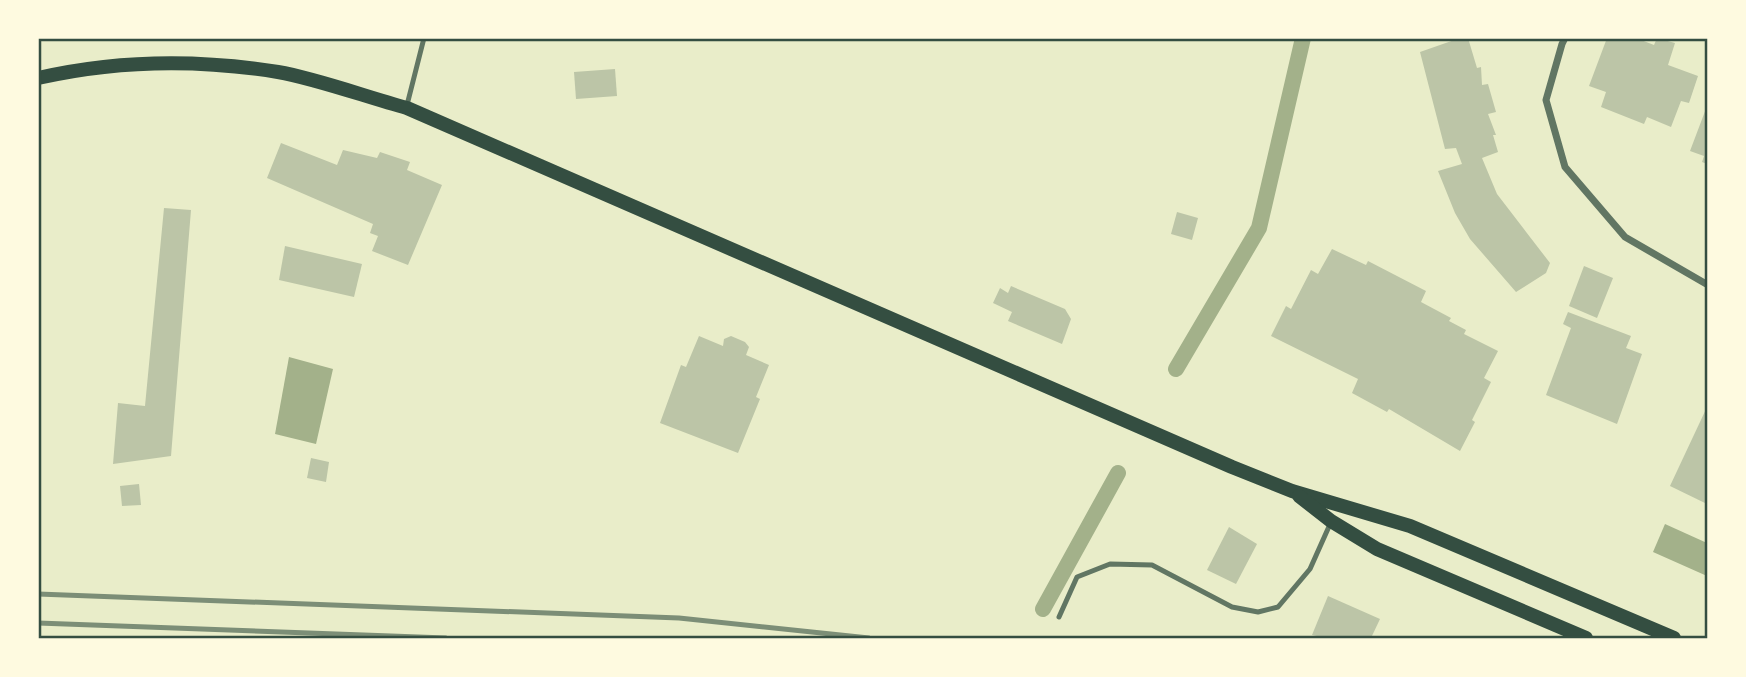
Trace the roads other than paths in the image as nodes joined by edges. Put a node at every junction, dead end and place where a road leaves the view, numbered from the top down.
1 (424, 38) edge
2 (1565, 38) edge
3 (38, 78) edge
4 (407, 108) junction
5 (1707, 285) edge
6 (1292, 491) junction
7 (1331, 521) junction
8 (1059, 617) dead end
9 (1586, 639) edge
10 (1674, 639) edge

1 - 4 lane
2 - 5 street
3 - 4 main road
4 - 6 main road
6 - 7 main road
6 - 10 main road
7 - 8 lane
7 - 9 main road

